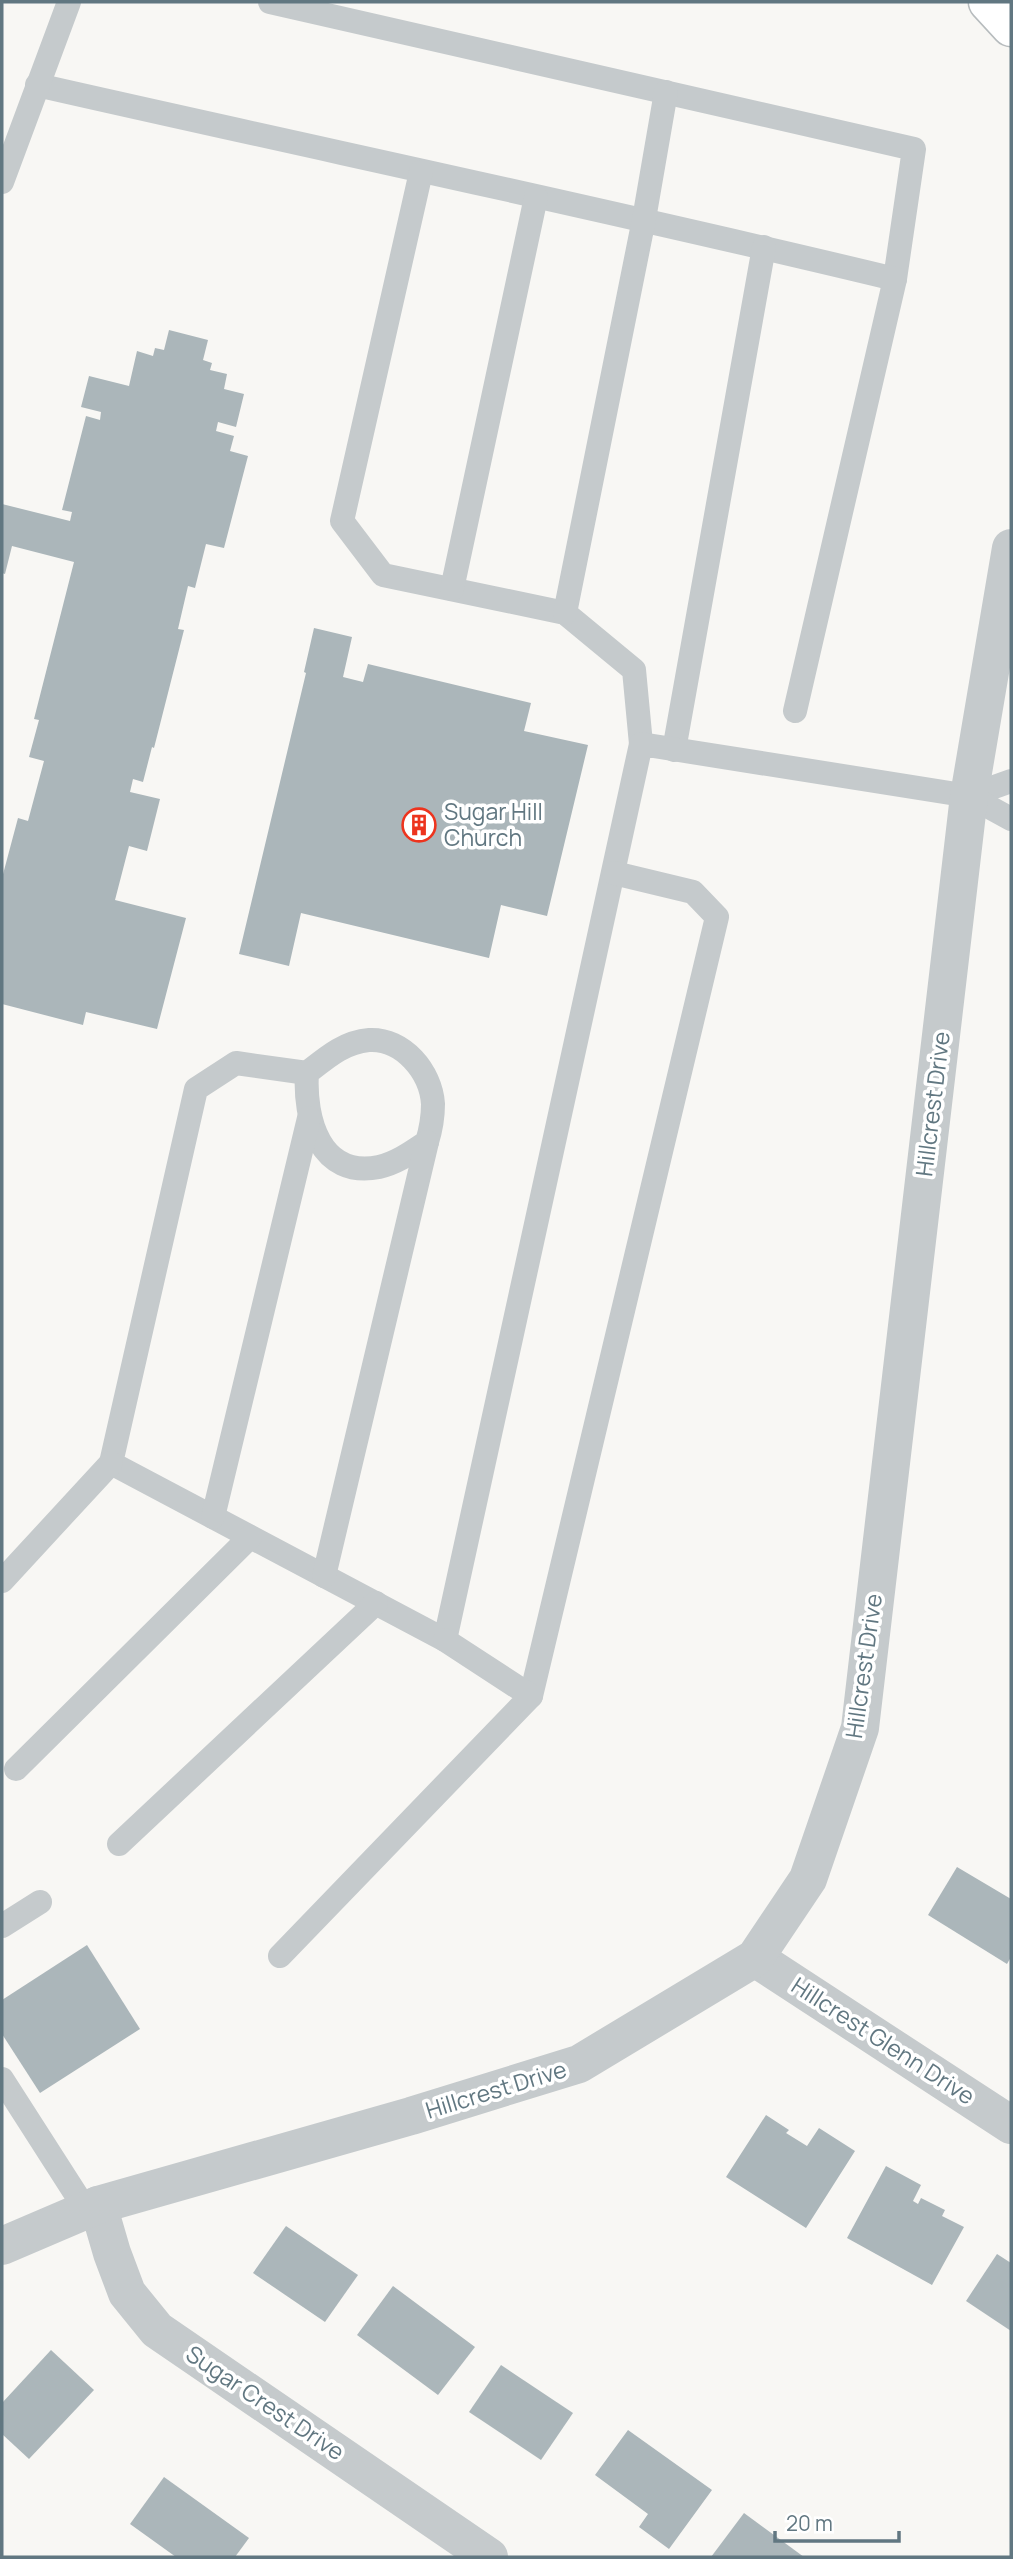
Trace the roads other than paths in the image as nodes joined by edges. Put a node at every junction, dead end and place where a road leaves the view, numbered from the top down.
1 (69, 2) edge
2 (270, 2) edge
3 (988, 2) edge
4 (1011, 27) edge
5 (37, 85) junction
6 (666, 92) junction
7 (421, 172) junction
8 (2, 182) edge
9 (536, 197) junction
10 (644, 219) junction
11 (764, 247) junction
12 (895, 279) junction
13 (1011, 548) edge
14 (452, 589) junction
15 (565, 613) junction
16 (795, 711) dead end
17 (641, 744) junction
18 (674, 750) junction
19 (1011, 781) edge
20 (969, 796) junction
21 (1011, 819) edge
22 (614, 873) junction
23 (307, 1073) junction
24 (309, 1118) junction
25 (427, 1142) junction
26 (111, 1463) junction
27 (213, 1517) junction
28 (250, 1537) junction
29 (324, 1576) junction
30 (2, 1581) edge
31 (376, 1603) junction
32 (445, 1640) junction
33 (531, 1696) junction
34 (16, 1769) dead end
35 (119, 1844) dead end
36 (40, 1902) dead end
37 (2, 1926) edge
38 (280, 1956) dead end
39 (755, 1958) junction
40 (2, 2079) edge
41 (1011, 2124) edge
42 (92, 2207) junction
43 (2, 2246) edge
44 (489, 2557) edge

1 - 5 lane
2 - 6 lane
3 - 4 highway
5 - 7 lane
5 - 8 lane
6 - 10 lane
6 - 12 lane
7 - 9 lane
7 - 14 lane
9 - 10 lane
9 - 14 lane
10 - 11 lane
10 - 15 lane
11 - 12 lane
11 - 18 lane
12 - 16 lane
13 - 20 street, Hillcrest Drive
14 - 15 lane
15 - 17 lane
17 - 18 lane
17 - 22 lane
18 - 20 lane
19 - 20 lane
20 - 21 lane
20 - 39 street, Hillcrest Drive
22 - 32 lane
22 - 33 lane
23 - 24 lane
23 - 25 lane
23 - 26 lane
24 - 25 lane
24 - 27 lane
25 - 29 lane
26 - 27 lane
26 - 30 lane
27 - 28 lane
28 - 29 lane
28 - 34 lane
29 - 31 lane
31 - 32 lane
31 - 35 lane
32 - 33 lane
33 - 38 lane
36 - 37 lane
39 - 41 street, Hillcrest Glenn Drive
39 - 42 street, Hillcrest Drive
40 - 42 lane
42 - 43 street, Hillcrest Drive
42 - 44 street, Sugar Crest Drive

